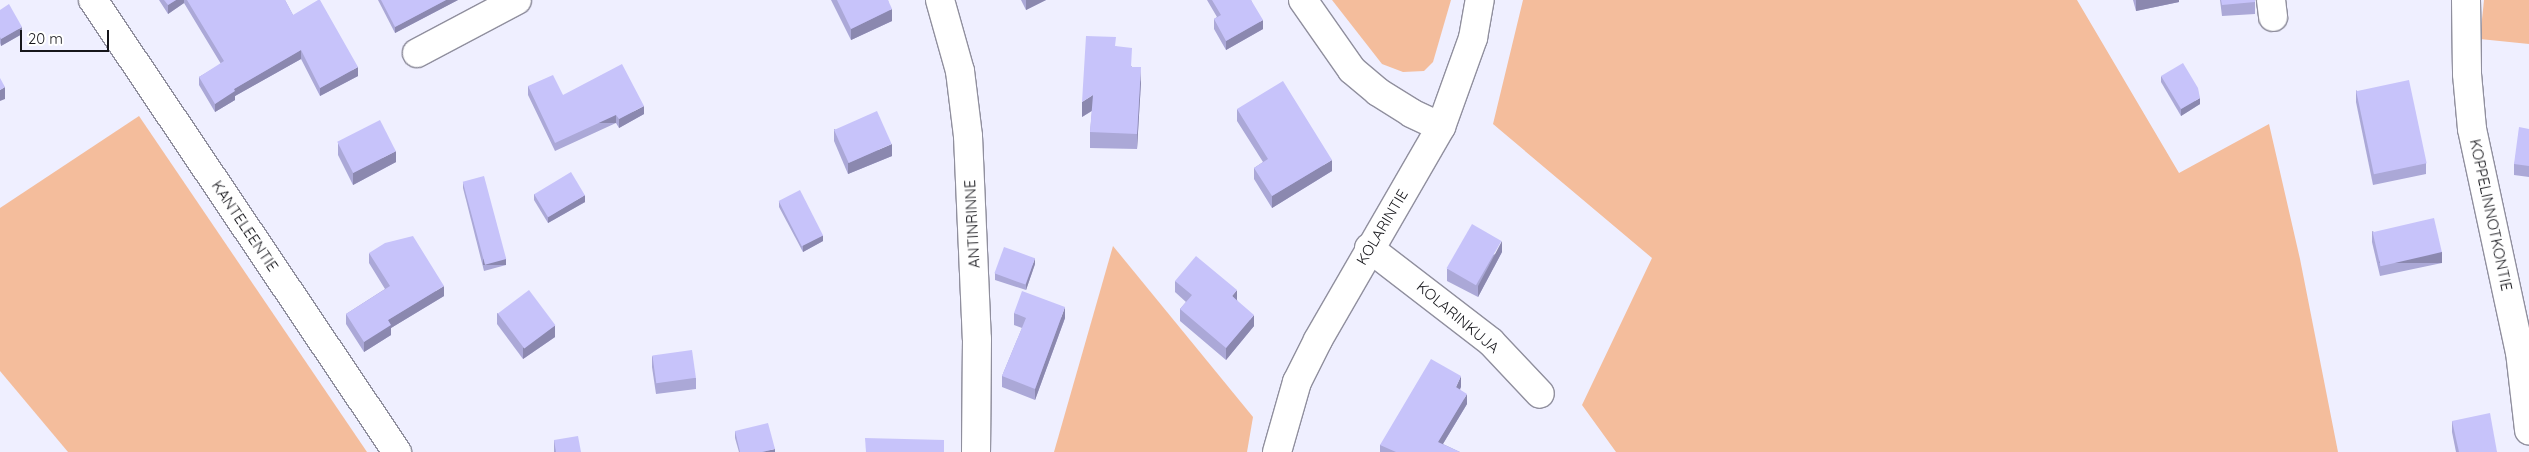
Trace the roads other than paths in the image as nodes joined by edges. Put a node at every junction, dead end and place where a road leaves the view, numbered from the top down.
1 (93, 0) edge
2 (517, 0) edge
3 (940, 0) edge
4 (1303, 0) edge
5 (1480, 0) edge
6 (2466, 0) edge
7 (417, 53) dead end
8 (1441, 127) junction
9 (1368, 248) junction
10 (1540, 394) dead end
11 (2529, 430) edge
12 (397, 452) edge
13 (976, 452) edge
14 (1277, 452) edge

1 - 12 street, KANTELEENTIE
2 - 7 street
3 - 13 street, ANTINRINNE
4 - 8 street
5 - 8 street, KOLARINTIE
6 - 11 street, KOPPELINNOTKONTIE
8 - 9 street, KOLARINTIE
9 - 10 street, KOLARINKUJA
9 - 14 street, KOLARINTIE

